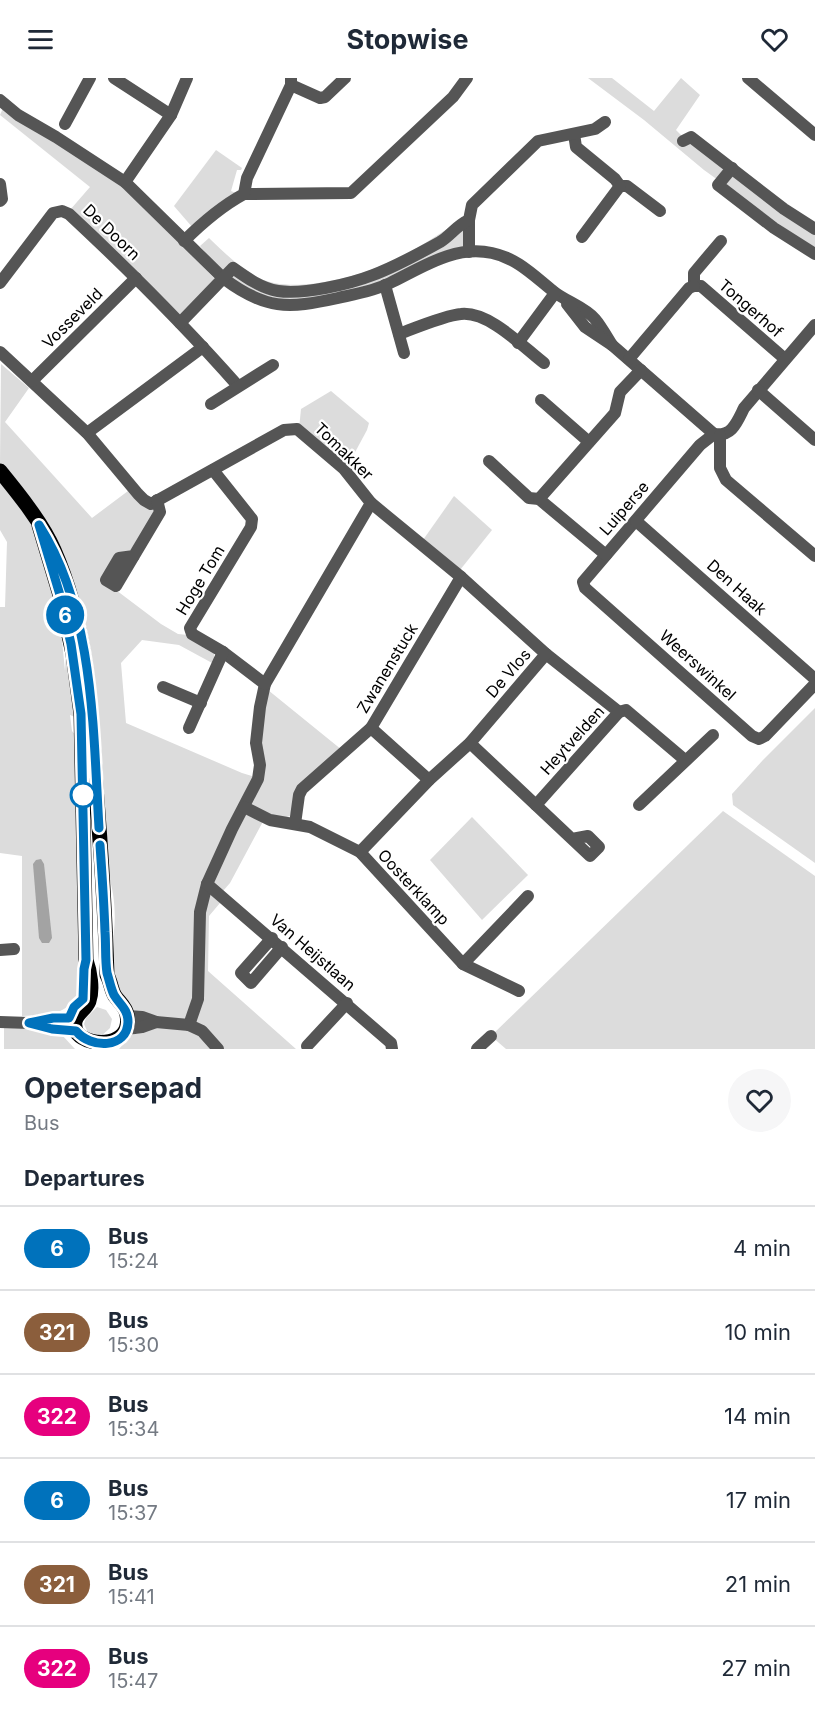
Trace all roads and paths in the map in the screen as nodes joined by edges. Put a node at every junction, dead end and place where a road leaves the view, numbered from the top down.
1 (90, 78) edge
2 (114, 78) edge
3 (187, 78) edge
4 (345, 78) edge
5 (467, 78) edge
6 (748, 78) edge
7 (291, 82) edge
8 (0, 100) edge
9 (171, 115) junction
10 (605, 122) dead end
11 (65, 124) dead end
12 (574, 134) junction
13 (815, 135) edge
14 (683, 141) dead end
15 (732, 168) junction
16 (125, 182) junction
17 (0, 184) edge
18 (620, 186) junction
19 (244, 194) junction
20 (0, 201) edge
21 (660, 211) dead end
22 (469, 220) junction
23 (815, 229) edge
24 (582, 237) dead end
25 (184, 241) junction
26 (721, 241) dead end
27 (469, 252) junction
28 (815, 254) edge
29 (136, 278) junction
30 (223, 278) junction
31 (0, 283) edge
32 (385, 285) junction
33 (694, 286) junction
34 (559, 295) junction
35 (180, 323) junction
36 (815, 325) edge
37 (399, 334) junction
38 (518, 343) junction
39 (203, 346) junction
40 (0, 352) edge
41 (404, 353) dead end
42 (629, 359) junction
43 (785, 359) junction
44 (544, 363) dead end
45 (273, 365) dead end
46 (640, 370) junction
47 (32, 381) junction
48 (238, 386) junction
49 (758, 390) junction
50 (541, 400) dead end
51 (211, 404) dead end
52 (87, 433) junction
53 (717, 434) junction
54 (815, 440) edge
55 (589, 442) junction
56 (489, 461) dead end
57 (213, 470) junction
58 (0, 471) edge
59 (539, 499) junction
60 (157, 500) junction
61 (371, 503) junction
62 (636, 521) junction
63 (39, 525) junction
64 (606, 555) junction
65 (134, 556) dead end
66 (815, 556) edge
67 (461, 577) junction
68 (583, 582) joint
69 (223, 652) junction
70 (546, 654) junction
71 (815, 679) edge
72 (266, 684) junction
73 (815, 684) edge
74 (163, 687) dead end
75 (201, 703) junction
76 (619, 712) junction
77 (189, 728) dead end
78 (371, 728) junction
79 (713, 735) dead end
80 (470, 743) junction
81 (685, 760) junction
82 (429, 780) junction
83 (536, 805) junction
84 (639, 805) dead end
85 (244, 807) junction
86 (295, 824) junction
87 (572, 839) dead end
88 (360, 852) junction
89 (207, 884) junction
90 (528, 896) dead end
91 (272, 938) junction
92 (282, 947) junction
93 (14, 948) dead end
94 (0, 950) edge
95 (463, 964) junction
96 (519, 991) dead end
97 (87, 998) junction
98 (111, 998) junction
99 (347, 1003) junction
100 (125, 1020) junction
101 (0, 1022) edge
102 (189, 1025) junction
103 (71, 1026) junction
104 (491, 1036) dead end
105 (307, 1046) dead end
106 (98, 1048) edge
107 (218, 1049) edge
108 (392, 1049) edge
109 (477, 1049) edge

1 - 11 street
2 - 9 street
3 - 9 street
4 - 7 street
5 - 19 street
6 - 13 street
7 - 19 street
8 - 16 street
9 - 16 street
10 - 12 street
12 - 18 street
12 - 22 street
14 - 15 street
15 - 23 street
15 - 28 street
16 - 25 street
17 - 20 street
18 - 21 street
18 - 24 street
19 - 25 street
22 - 27 street
22 - 30 street
25 - 30 street
26 - 33 street, Tongerhof
27 - 32 street
27 - 34 street
29 - 31 street, De Doorn
29 - 35 street, De Doorn
29 - 47 street, Vosseveld
30 - 32 street
30 - 35 street
32 - 37 street
33 - 42 street, Tongerhof
33 - 43 street, Tongerhof
34 - 38 street
34 - 42 street
35 - 39 street, De Doorn
36 - 43 street
37 - 38 street
37 - 41 street
38 - 44 street
39 - 48 street, De Doorn
39 - 52 street
40 - 47 street
42 - 46 street
43 - 49 street
45 - 48 street
46 - 53 street
46 - 55 street
47 - 52 street
48 - 51 street
49 - 53 street, Luiperse
49 - 54 street
50 - 55 street
52 - 60 street
53 - 62 street, Luiperse
53 - 66 street
55 - 59 street
56 - 59 street
57 - 60 street, Tomakker
57 - 61 street, Tomakker
57 - 69 street, Hoge Tom
58 - 63 main road
59 - 64 street
60 - 65 street
61 - 67 street, De Vlos
61 - 72 street, Tomakker
62 - 64 street, Luiperse
62 - 71 street, Den Haak
63 - 97 main road
63 - 98 main road
64 - 68 street, Luiperse
67 - 70 street, De Vlos
67 - 78 street, Zwanenstuck
68 - 73 street, Weerswinkel
69 - 72 street, Hoge Tom
69 - 75 street
70 - 76 street, Heytvelden
70 - 80 street, De Vlos
72 - 85 street, Tomakker
74 - 75 street
75 - 77 street
76 - 81 street
76 - 83 street, Heytvelden
78 - 82 street
78 - 86 street, Zwanenstuck
79 - 81 street
80 - 82 street, De Vlos
80 - 83 street
81 - 84 street
82 - 88 street, De Vlos
83 - 87 street
85 - 86 street, Oosterklamp
85 - 89 street, Tomakker
86 - 88 street, Oosterklamp
88 - 95 street, Oosterklamp
89 - 91 street, Van Heijstlaan
89 - 102 street, Tomakker
90 - 95 street
91 - 92 street, Van Heijstlaan
91 - 92 street
92 - 99 street, Van Heijstlaan
93 - 94 street
95 - 96 street, Oosterklamp
97 - 98 main road
97 - 103 main road
98 - 100 main road
99 - 105 street
99 - 108 street, Van Heijstlaan
100 - 102 street
100 - 106 main road
101 - 103 street
102 - 107 street
103 - 106 main road
104 - 109 street

